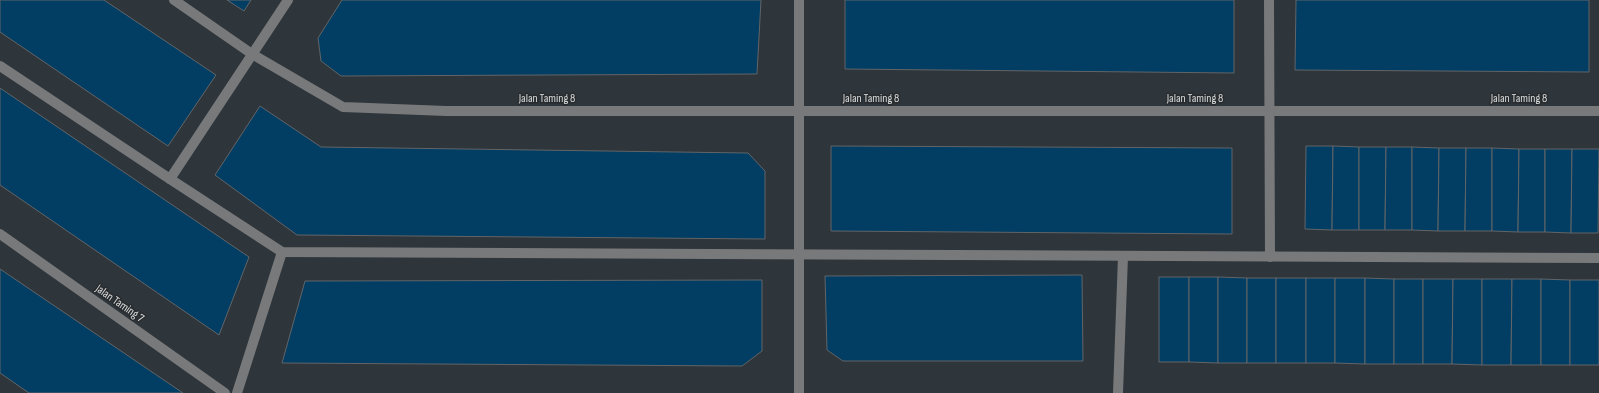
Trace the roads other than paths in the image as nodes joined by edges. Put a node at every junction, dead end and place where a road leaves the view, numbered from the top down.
1 (174, 0) edge
2 (288, 0) edge
3 (799, 0) edge
4 (1269, 0) edge
5 (252, 54) junction
6 (0, 66) edge
7 (799, 111) junction
8 (1269, 111) junction
9 (1599, 111) edge
10 (170, 179) junction
11 (0, 234) edge
12 (282, 252) junction
13 (799, 254) junction
14 (1123, 256) junction
15 (1270, 256) junction
16 (1599, 258) edge
17 (225, 393) edge
18 (237, 393) edge
19 (799, 393) edge
20 (1118, 393) edge

1 - 5 street, Jalan Taming 8
2 - 5 street
3 - 7 street
4 - 8 street
5 - 7 street, Jalan Taming 8
5 - 10 street
6 - 10 street
7 - 8 street, Jalan Taming 8
7 - 13 street
8 - 9 street, Jalan Taming 8
8 - 15 street
10 - 12 street
11 - 17 street, Jalan Taming 7
12 - 13 street
12 - 18 street
13 - 14 street
13 - 19 street
14 - 15 street
14 - 20 street
15 - 16 street

